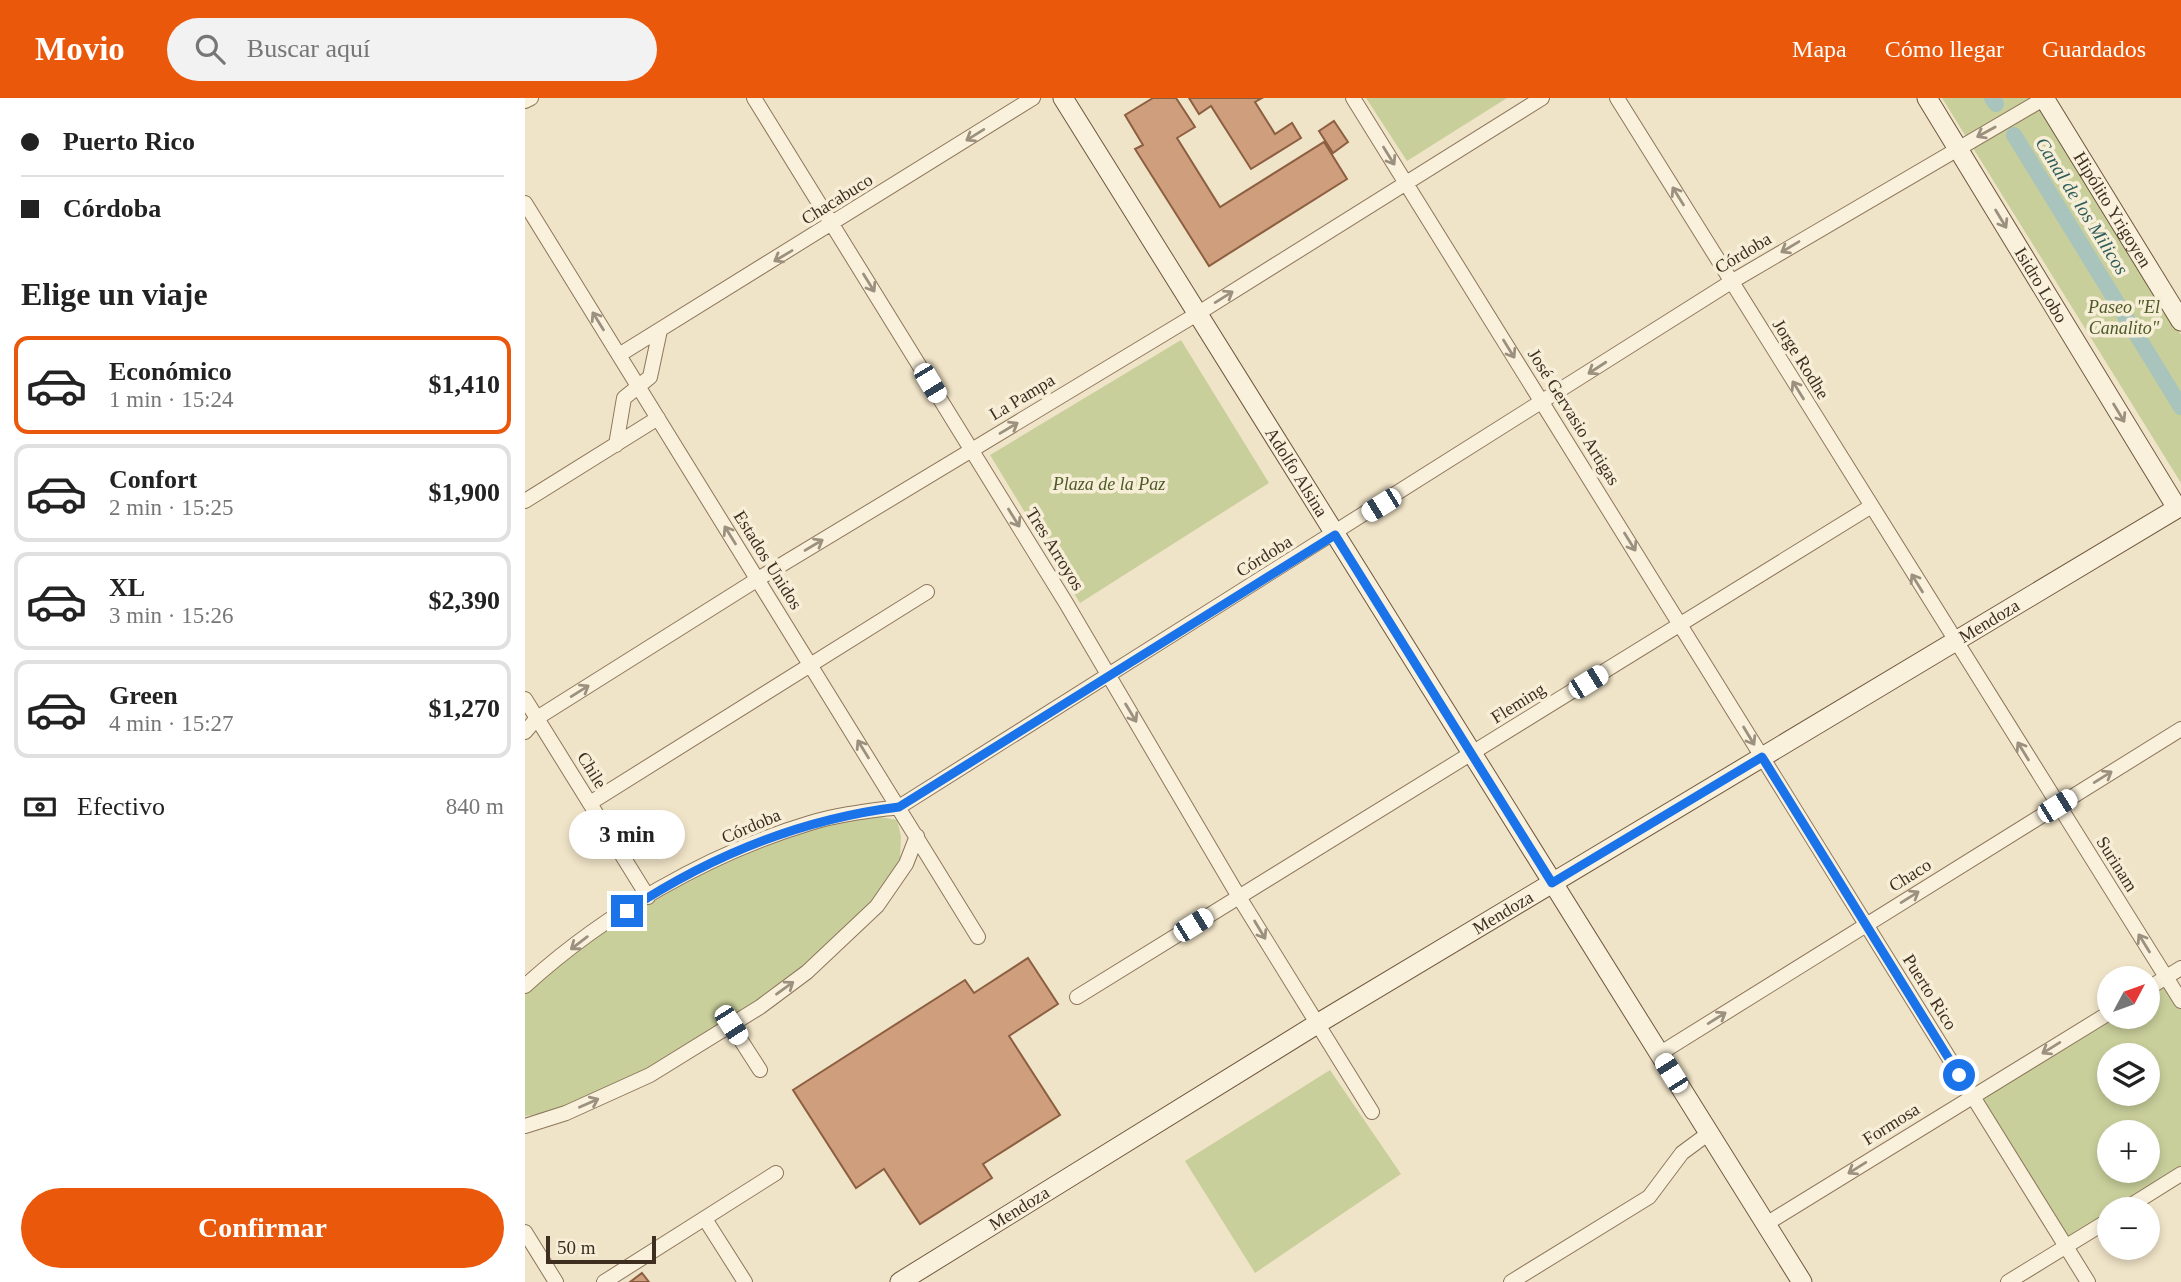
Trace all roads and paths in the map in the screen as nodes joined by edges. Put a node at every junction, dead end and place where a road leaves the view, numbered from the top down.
1 (531, 98) edge
2 (754, 98) edge
3 (1033, 98) edge
4 (1063, 98) edge
5 (1353, 98) edge
6 (1542, 98) edge
7 (1617, 98) edge
8 (1927, 98) edge
9 (2045, 98) edge
10 (525, 102) edge
11 (1957, 148) junction
12 (1406, 183) junction
13 (525, 204) edge
14 (833, 225) junction
15 (1731, 282) junction
16 (1198, 313) junction
17 (2181, 321) edge
18 (660, 330) junction
19 (619, 355) junction
20 (639, 387) junction
21 (1542, 402) junction
22 (658, 418) junction
23 (616, 444) junction
24 (972, 450) junction
25 (525, 501) edge
26 (1870, 507) junction
27 (2179, 507) edge
28 (1335, 535) junction
29 (758, 579) junction
30 (927, 592) dead end
31 (1681, 625) junction
32 (1953, 641) junction
33 (811, 666) junction
34 (1108, 675) junction
35 (525, 699) edge
36 (537, 718) junction
37 (2181, 729) edge
38 (525, 732) edge
39 (1472, 754) junction
40 (1762, 757) junction
41 (590, 803) junction
42 (2057, 806) junction
43 (899, 807) junction
44 (917, 836) junction
45 (1552, 883) junction
46 (648, 897) junction
47 (1239, 897) junction
48 (1865, 925) junction
49 (978, 937) dead end
50 (2181, 968) edge
51 (2166, 977) junction
52 (2160, 981) edge
53 (525, 986) edge
54 (1077, 997) dead end
55 (2181, 1001) edge
56 (2097, 1020) edge
57 (1317, 1024) junction
58 (731, 1025) junction
59 (1659, 1054) junction
60 (760, 1070) dead end
61 (1972, 1097) junction
62 (1372, 1112) dead end
63 (525, 1126) edge
64 (1709, 1133) junction
65 (776, 1173) dead end
66 (2181, 1174) edge
67 (2144, 1197) edge
68 (705, 1219) junction
69 (1766, 1224) junction
70 (2097, 1228) edge
71 (525, 1232) edge
72 (2066, 1247) junction
73 (556, 1282) edge
74 (604, 1282) edge
75 (745, 1282) edge
76 (900, 1282) edge
77 (1511, 1282) edge
78 (1802, 1282) edge
79 (2008, 1282) edge
80 (2088, 1282) edge

1 - 10 street
2 - 14 street, Tres Arroyos
3 -> 14 street, Chacabuco
4 - 16 main road, Adolfo Alsina
5 -> 12 street, José Gervasio Artigas
6 - 12 street, La Pampa
15 -> 7 street, Jorge Rodhe
8 - 11 main road, Isidro Lobo
9 -> 11 street, Córdoba
9 - 17 main road, Hipólito Yrigoyen
11 -> 15 street, Córdoba
11 -> 27 main road, Isidro Lobo
16 -> 12 street, La Pampa
12 -> 21 street, José Gervasio Artigas
19 -> 13 street, Estados Unidos
14 -> 18 street, Chacabuco
14 -> 24 street, Tres Arroyos
15 -> 21 street, Córdoba
26 -> 15 street, Jorge Rodhe
24 -> 16 street, La Pampa
16 - 28 main road, Adolfo Alsina
18 - 19 street, Chacabuco
18 - 20 street
19 - 20 street, Estados Unidos
20 - 22 street, Estados Unidos
20 - 23 street
21 - 28 street, Córdoba
21 -> 31 street, José Gervasio Artigas
22 - 23 street
29 -> 22 street, Estados Unidos
23 - 25 street
29 -> 24 street, La Pampa
24 -> 34 street, Tres Arroyos
26 - 31 street, Fleming
32 -> 26 street, Jorge Rodhe
27 - 32 main road, Mendoza
28 - 34 street, Córdoba
28 - 39 main road, Adolfo Alsina
29 - 33 street, Estados Unidos
36 -> 29 street, La Pampa
30 - 33 street
31 - 39 street, Fleming
31 -> 40 street, José Gervasio Artigas
32 - 40 main road, Mendoza
42 -> 32 street, Surinam
33 - 41 street
43 -> 33 street, Estados Unidos
34 - 43 street, Córdoba
34 -> 47 street, Tres Arroyos
35 - 36 street, Chile
36 - 38 street, La Pampa
36 - 41 street, Chile
42 -> 37 street, Chaco
39 - 45 main road, Adolfo Alsina
39 - 47 street, Fleming
40 - 45 main road, Mendoza
40 - 48 street, Puerto Rico
41 - 46 street, Chile
48 -> 42 street, Chaco
51 -> 42 street, Surinam
43 - 44 street, Estados Unidos
43 - 46 street, Córdoba
44 - 49 street, Estados Unidos
58 -> 44 street
45 - 57 main road, Mendoza
45 - 59 main road, Adolfo Alsina
46 -> 53 street, Córdoba
47 - 54 street, Fleming
47 -> 57 street, Tres Arroyos
59 -> 48 street, Chaco
48 - 61 street, Puerto Rico
50 - 51 street
51 - 52 street
51 - 55 street, Surinam
56 -> 61 street, Formosa
57 - 62 street, Tres Arroyos
57 - 76 main road, Mendoza
58 - 60 street
63 -> 58 street
59 - 64 main road, Adolfo Alsina
61 -> 69 street, Formosa
61 - 72 street, Puerto Rico
64 - 69 main road, Adolfo Alsina
64 - 77 street
65 - 68 street
66 - 67 street
68 - 74 street
68 - 75 street
69 - 78 main road, Adolfo Alsina
70 - 72 street
71 - 73 street
72 - 79 street
72 - 80 street, Puerto Rico

